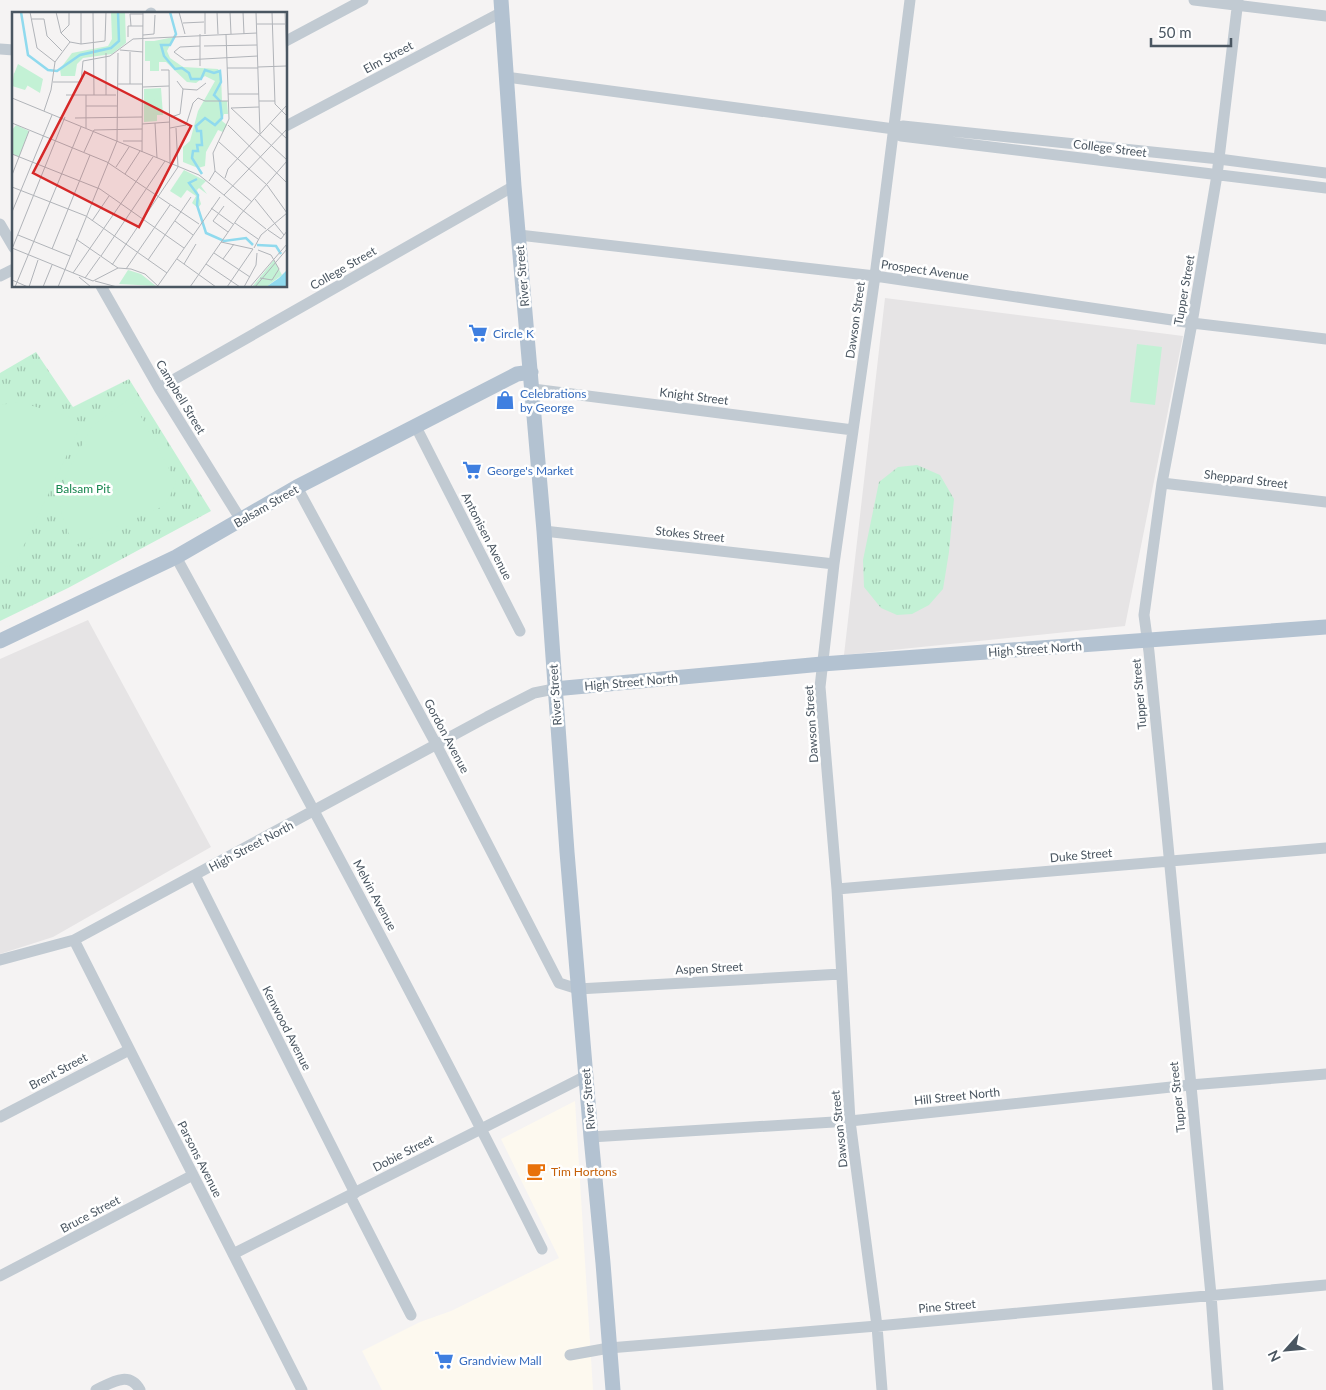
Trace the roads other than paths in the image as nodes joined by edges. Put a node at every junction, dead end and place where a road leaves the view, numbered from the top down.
1 (363, 0) edge
2 (910, 0) edge
3 (1194, 0) edge
4 (1237, 3) edge
5 (502, 6) edge
6 (1326, 16) edge
7 (288, 40) edge
8 (506, 78) junction
9 (288, 125) edge
10 (894, 129) junction
11 (1219, 159) junction
12 (1325, 173) edge
13 (1217, 175) junction
14 (514, 186) junction
15 (1323, 188) edge
16 (0, 224) edge
17 (519, 235) junction
18 (12, 245) edge
19 (12, 270) edge
20 (0, 276) edge
21 (875, 276) junction
22 (102, 288) edge
23 (1192, 324) junction
24 (1326, 339) edge
25 (531, 372) junction
26 (159, 388) junction
27 (533, 390) junction
28 (416, 426) junction
29 (852, 430) junction
30 (1162, 483) junction
31 (297, 488) junction
32 (1326, 502) edge
33 (241, 520) junction
34 (544, 531) junction
35 (176, 557) junction
36 (834, 564) junction
37 (1326, 627) edge
38 (520, 631) dead end
39 (1148, 641) junction
40 (0, 642) edge
41 (822, 664) junction
42 (554, 689) junction
43 (436, 744) junction
44 (315, 811) junction
45 (1326, 848) edge
46 (1170, 862) junction
47 (195, 875) junction
48 (838, 889) junction
49 (74, 940) junction
50 (0, 960) edge
51 (841, 974) junction
52 (578, 989) junction
53 (129, 1050) junction
54 (1326, 1074) edge
55 (586, 1076) junction
56 (1190, 1085) junction
57 (0, 1117) edge
58 (850, 1121) junction
59 (481, 1128) junction
60 (591, 1137) junction
61 (193, 1175) junction
62 (352, 1194) junction
63 (542, 1249) dead end
64 (234, 1254) junction
65 (0, 1276) edge
66 (1326, 1285) edge
67 (1211, 1295) junction
68 (411, 1315) dead end
69 (877, 1326) junction
70 (609, 1348) junction
71 (570, 1355) dead end
72 (96, 1390) edge
73 (140, 1390) edge
74 (302, 1390) edge
75 (612, 1390) edge
76 (882, 1390) edge
77 (1218, 1390) edge

1 - 7 street
2 - 10 street, Dawson Street
3 - 4 street
4 - 6 street
4 - 11 street, Tupper Street
5 - 8 main road, River Street
5 - 9 street, Elm Street
8 - 10 street, College Street
8 - 14 main road, River Street
10 - 11 street, College Street
10 - 13 street, College Street
10 - 21 street, Dawson Street
11 - 12 street, College Street
11 - 13 street, Tupper Street
12 - 15 street
13 - 15 street, College Street
13 - 23 street, Tupper Street
14 - 17 main road, River Street
14 - 26 street, College Street
16 - 18 street
17 - 21 street, Prospect Avenue
17 - 25 main road, River Street
19 - 20 street
21 - 23 street, Prospect Avenue
21 - 29 street, Dawson Street
22 - 26 street, Campbell Street
23 - 24 street, Prospect Avenue
23 - 30 street, Tupper Street
25 - 27 main road, River Street
25 - 28 main road, Balsam Street
26 - 33 street, Campbell Street
27 - 29 street, Knight Street
27 - 34 main road, River Street
28 - 31 main road, Balsam Street
28 - 38 street, Antonisen Avenue
29 - 36 street, Dawson Street
30 - 32 street, Sheppard Street
30 - 39 street, Tupper Street
31 - 33 main road, Balsam Street
31 - 43 street, Gordon Avenue
33 - 35 main road, Balsam Street
34 - 36 street, Stokes Street
34 - 42 main road, River Street
35 - 40 main road, Balsam Street
35 - 44 street, Melvin Avenue
36 - 41 street, Dawson Street
37 - 39 main road, High Street North
39 - 41 main road, High Street North
39 - 46 street, Tupper Street
41 - 42 main road, High Street North
41 - 48 street, Dawson Street
42 - 43 street, High Street North
42 - 52 main road, River Street
43 - 44 street, High Street North
43 - 52 street, Gordon Avenue
44 - 47 street, High Street North
44 - 59 street, Melvin Avenue
45 - 46 street, Duke Street
46 - 48 street, Duke Street
46 - 56 street, Tupper Street
47 - 49 street, High Street North
47 - 62 street, Kenwood Avenue
48 - 51 street, Dawson Street
49 - 50 street, High Street North
49 - 53 street, Parsons Avenue
51 - 52 street, Aspen Street
51 - 58 street, Dawson Street
52 - 55 main road, River Street
53 - 57 street, Brent Street
53 - 61 street, Parsons Avenue
54 - 56 street, Hill Street North
55 - 59 street, Dobie Street
55 - 60 main road, River Street
56 - 58 street, Hill Street North
56 - 67 street, Tupper Street
58 - 60 street, Hill Street North
58 - 69 street, Dawson Street
59 - 62 street, Dobie Street
59 - 63 street, Melvin Avenue
60 - 70 main road, River Street
61 - 64 street, Parsons Avenue
61 - 65 street, Bruce Street
62 - 64 street, Dobie Street
62 - 68 street, Kenwood Avenue
64 - 74 street, Parsons Avenue
66 - 67 street, Pine Street
67 - 69 street, Pine Street
67 - 77 street, Tupper Street
69 - 70 street, Pine Street
69 - 76 street, Dawson Street
70 - 71 street, Pine Street
70 - 75 main road, River Street
72 - 73 street

